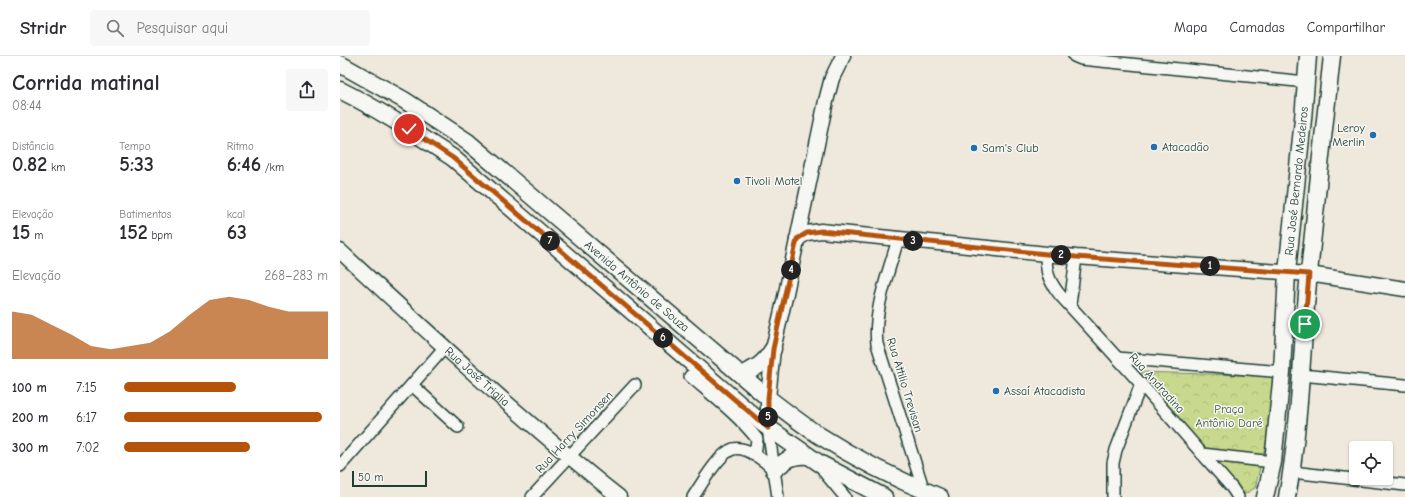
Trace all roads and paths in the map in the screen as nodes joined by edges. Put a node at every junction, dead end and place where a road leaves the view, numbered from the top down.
1 (843, 56) edge
2 (1074, 56) edge
3 (1308, 56) edge
4 (1332, 56) edge
5 (340, 64) edge
6 (1306, 82) junction
7 (340, 90) edge
8 (1304, 119) junction
9 (1325, 120) junction
10 (802, 214) junction
11 (821, 231) junction
12 (797, 239) junction
13 (898, 239) junction
14 (340, 251) edge
15 (1046, 254) junction
16 (1076, 257) junction
17 (1287, 272) junction
18 (1309, 274) junction
19 (1405, 289) edge
20 (1070, 305) junction
21 (445, 347) junction
22 (773, 349) junction
23 (1117, 358) junction
24 (1282, 372) junction
25 (742, 375) junction
26 (1301, 375) junction
27 (690, 376) dead end
28 (1141, 384) junction
29 (412, 385) junction
30 (636, 385) dead end
31 (1405, 385) edge
32 (768, 398) junction
33 (458, 427) dead end
34 (768, 428) junction
35 (1202, 454) junction
36 (754, 455) junction
37 (568, 457) junction
38 (814, 460) junction
39 (1273, 462) junction
40 (340, 466) edge
41 (774, 470) junction
42 (1292, 472) junction
43 (1405, 485) edge
44 (924, 491) junction
45 (876, 496) edge
46 (532, 497) edge
47 (619, 497) edge
48 (693, 497) edge
49 (778, 497) edge
50 (845, 497) edge
51 (940, 497) edge
52 (1113, 497) edge
53 (1238, 497) edge
54 (1265, 497) edge
55 (1287, 497) edge

1 - 10 street
2 - 6 street
3 - 6 main road, Rua José Bernardo Medeiros
4 - 9 main road, Rua José Bernardo Medeiros
5 - 25 main road, Avenida Antônio de Souza
6 - 8 main road, Rua José Bernardo Medeiros
7 - 34 main road, Avenida Antônio de Souza
8 - 9 main road
8 - 17 main road, Rua José Bernardo Medeiros
9 - 18 main road, Rua José Bernardo Medeiros
10 - 11 street
10 - 12 street
11 - 12 street
11 - 13 street
12 - 22 street
13 - 15 street
13 - 44 street, Rua Attilio Trevisan
14 - 21 street, Rua José Triglia
15 - 16 street
15 - 20 street, Rua Andradina
16 - 17 street
16 - 20 street
17 - 18 street
17 - 24 main road, Rua José Bernardo Medeiros
18 - 19 street
18 - 26 main road, Rua José Bernardo Medeiros
20 - 23 street, Rua Andradina
21 - 29 street
21 - 37 street, Rua José Triglia
22 - 25 main road
22 - 32 street
23 - 24 street
23 - 28 street, Rua Andradina
24 - 39 main road, Rua José Bernardo Medeiros
25 - 32 main road, Avenida Antônio de Souza
26 - 31 street
26 - 42 main road, Rua José Bernardo Medeiros
27 - 36 street
28 - 35 street, Rua Andradina
28 - 52 street
29 - 33 street
29 - 40 street
30 - 37 street, Rua Harry Simonsen
32 - 34 street
32 - 44 main road, Avenida Antônio de Souza
34 - 38 main road, Avenida Antônio de Souza
34 - 41 street
35 - 39 street
35 - 53 street, Rua Andradina
36 - 41 street
36 - 48 street
37 - 46 street, Rua Harry Simonsen
37 - 47 street, Rua José Triglia
38 - 41 main road
38 - 45 main road, Avenida Antônio de Souza
38 - 50 street
39 - 54 main road, Rua José Bernardo Medeiros
41 - 49 street
42 - 43 street
42 - 55 main road, Rua José Bernardo Medeiros
44 - 51 main road, Avenida Antônio de Souza

